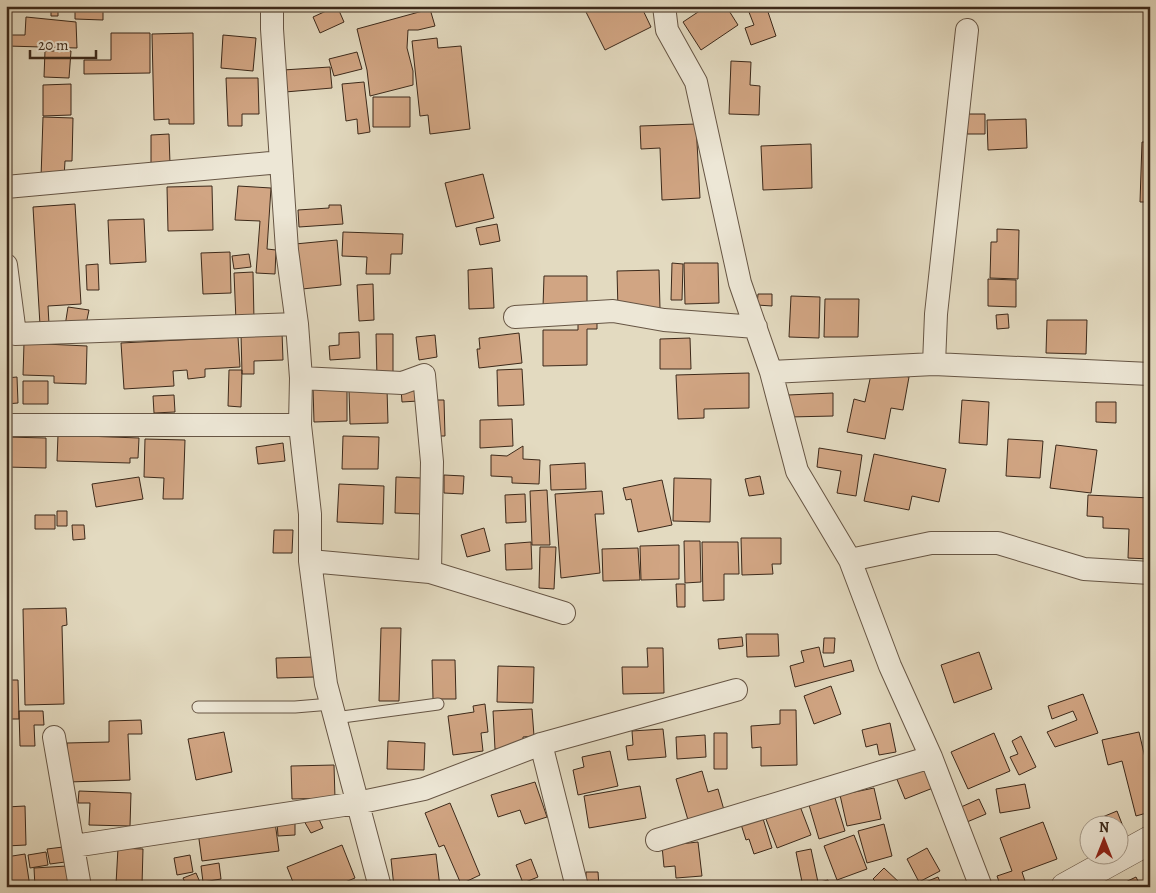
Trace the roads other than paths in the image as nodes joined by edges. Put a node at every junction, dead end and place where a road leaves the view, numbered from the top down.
1 (272, 6) edge
2 (664, 6) edge
3 (967, 30) dead end
4 (282, 162) junction
5 (6, 187) edge
6 (6, 265) edge
7 (515, 317) dead end
8 (297, 324) junction
9 (756, 327) junction
10 (934, 364) junction
11 (771, 372) junction
12 (1150, 374) edge
13 (301, 378) junction
14 (6, 425) edge
15 (300, 425) junction
16 (850, 560) junction
17 (310, 561) junction
18 (430, 572) junction
19 (1150, 573) edge
20 (564, 612) dead end
21 (736, 690) dead end
22 (438, 704) dead end
23 (198, 707) dead end
24 (333, 711) junction
25 (54, 737) dead end
26 (541, 744) junction
27 (931, 757) junction
28 (357, 803) junction
29 (657, 840) dead end
30 (1150, 840) edge
31 (74, 846) junction
32 (80, 887) edge
33 (380, 887) edge
34 (578, 887) edge
35 (981, 887) edge
36 (1065, 887) edge

1 - 4 street
2 - 9 street
3 - 10 street
4 - 5 street
4 - 8 street
6 - 8 street
7 - 9 street
8 - 13 street
9 - 11 street
10 - 11 street
10 - 12 street
11 - 16 street
13 - 15 street
13 - 18 street
14 - 15 street
15 - 17 street
16 - 19 street
16 - 27 street
17 - 18 street
17 - 24 street
18 - 20 street
21 - 26 street
22 - 24 lane
23 - 24 lane
24 - 28 street
25 - 31 street
26 - 28 street
26 - 34 street
27 - 29 street
27 - 35 street
28 - 31 street
28 - 33 street
30 - 36 street
31 - 32 street

